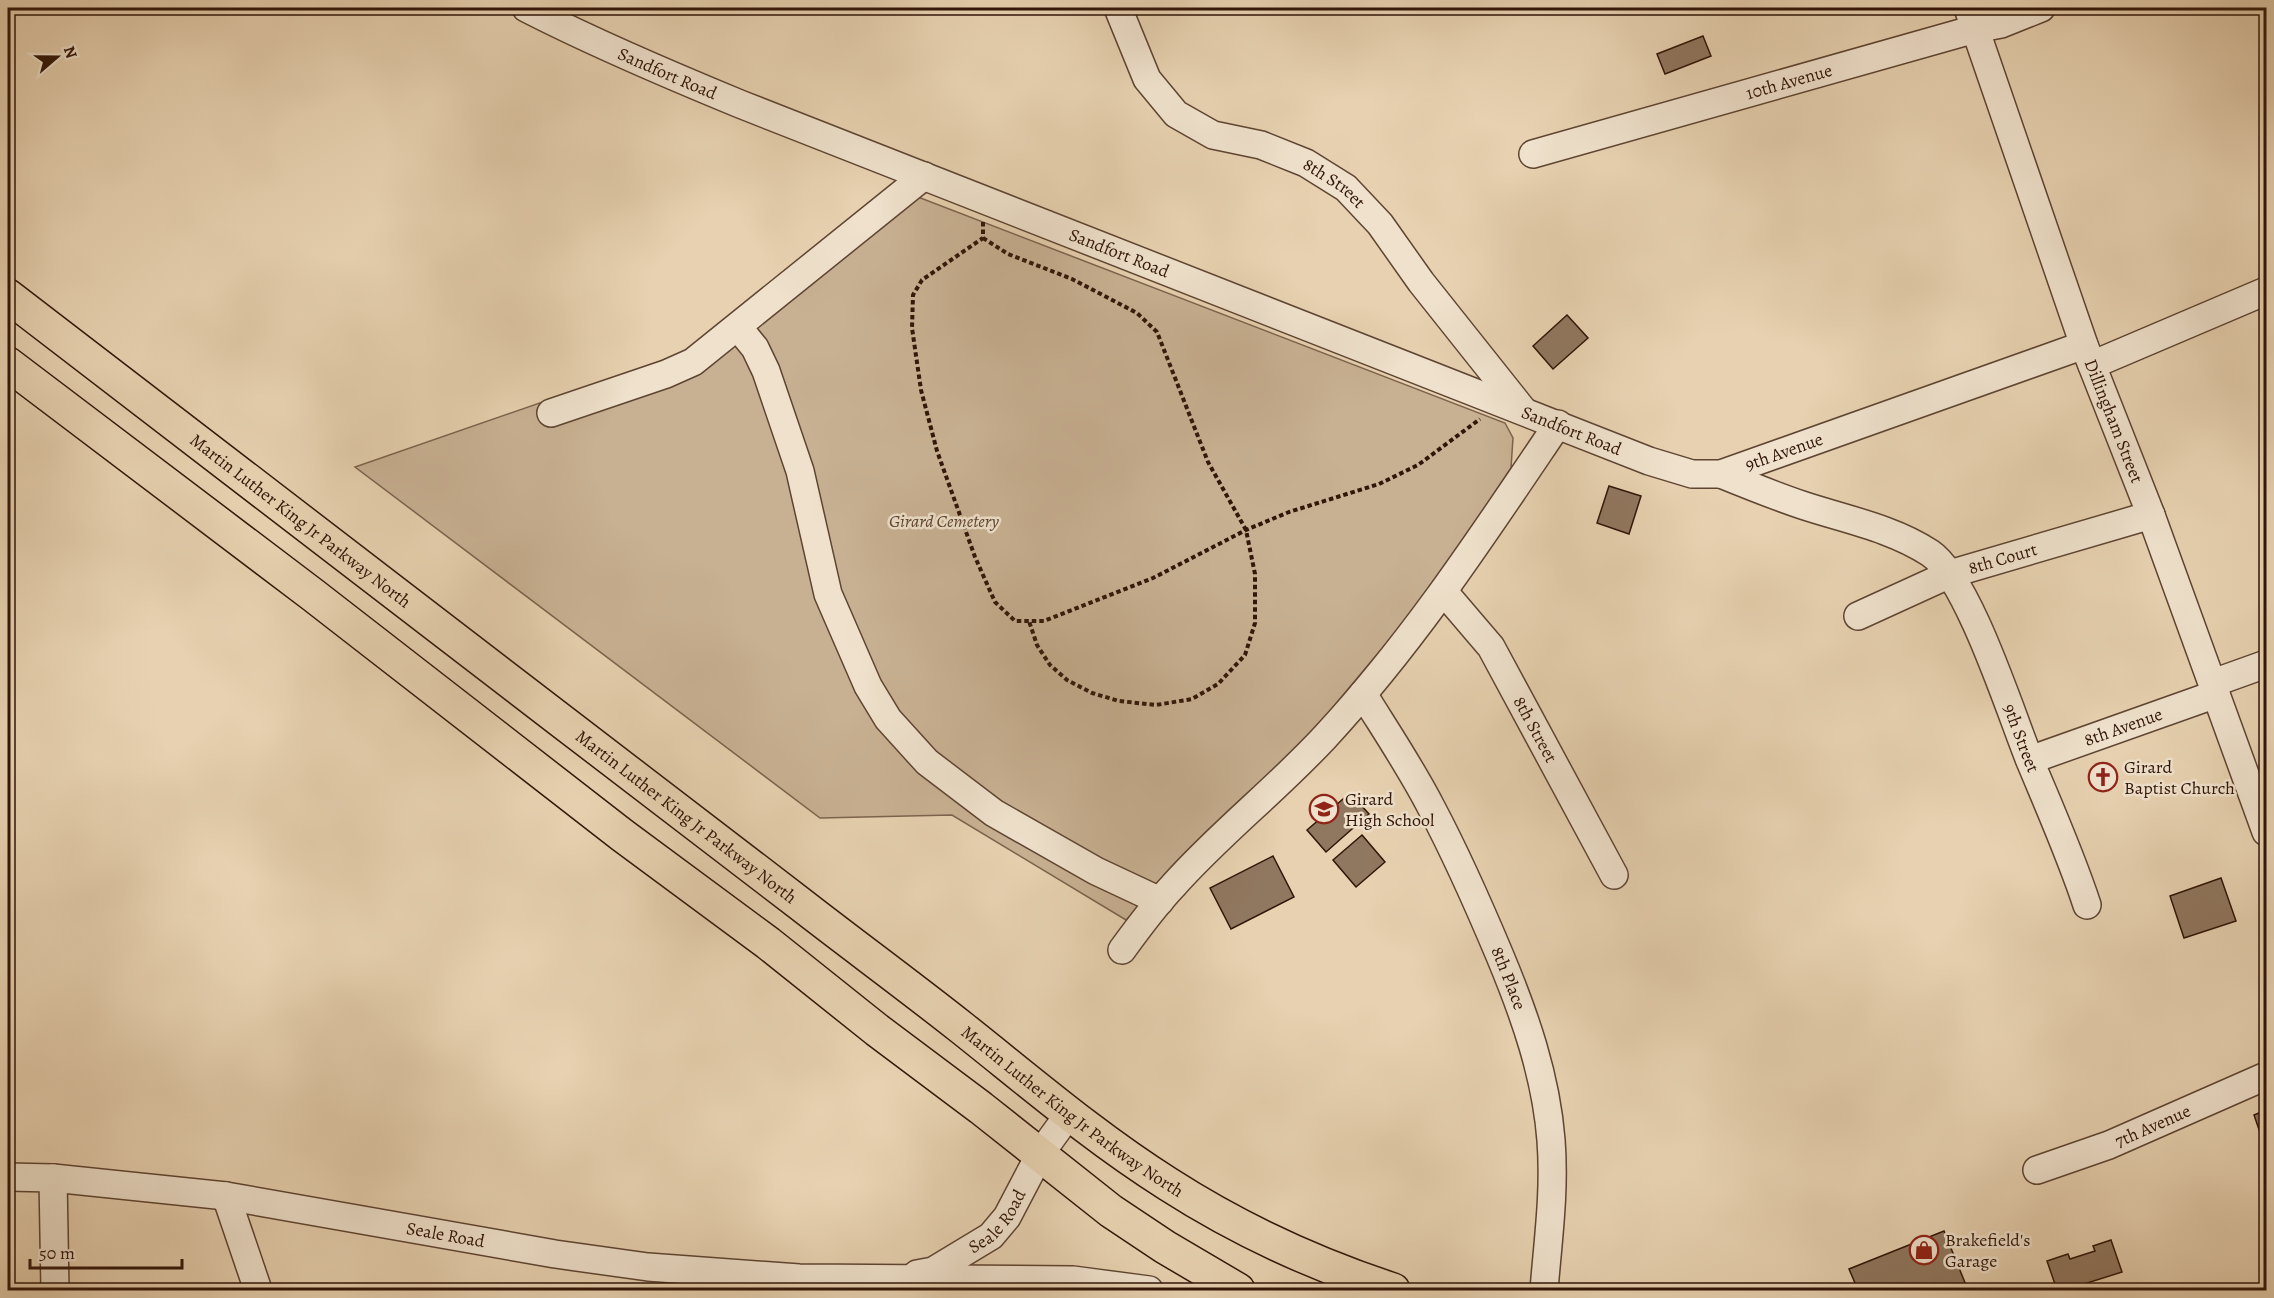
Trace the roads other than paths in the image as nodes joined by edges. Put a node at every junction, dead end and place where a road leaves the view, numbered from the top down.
1 (526, 8) edge
2 (1118, 8) edge
3 (2042, 8) edge
4 (1971, 18) edge
5 (1533, 154) dead end
6 (924, 176) junction
7 (2266, 291) edge
8 (8, 296) edge
9 (738, 327) junction
10 (2088, 355) junction
11 (8, 364) edge
12 (1512, 406) junction
13 (551, 413) dead end
14 (1558, 424) junction
15 (1721, 474) junction
16 (2151, 515) junction
17 (1950, 574) junction
18 (1444, 592) junction
19 (1858, 616) dead end
20 (2266, 664) edge
21 (2214, 689) junction
22 (1363, 694) junction
23 (2030, 760) junction
24 (2266, 832) edge
25 (1614, 875) dead end
26 (1160, 901) junction
27 (2087, 905) dead end
28 (1122, 950) dead end
29 (2266, 1076) edge
30 (1069, 1114) junction
31 (1040, 1154) junction
32 (2037, 1170) dead end
33 (8, 1176) edge
34 (53, 1178) junction
35 (226, 1196) junction
36 (886, 1280) junction
37 (744, 1283) edge
38 (55, 1290) edge
39 (258, 1290) edge
40 (1149, 1290) edge
41 (1238, 1290) edge
42 (1392, 1290) edge
43 (1544, 1290) edge

1 - 6 street, Sandfort Road
2 - 12 street, 8th Street
3 - 4 street, 10th Avenue
4 - 5 street, 10th Avenue
4 - 10 street, Dillingham Street
6 - 9 street
6 - 12 street, Sandfort Road
7 - 10 street, 9th Avenue
8 - 30 main road, Martin Luther King Jr Parkway North
9 - 13 street
9 - 26 street
10 - 15 street, 9th Avenue
10 - 16 street, Dillingham Street
11 - 31 main road
12 - 14 street, Sandfort Road
14 - 15 street, Sandfort Road
14 - 18 street
15 - 17 street, 9th Avenue
16 - 17 street, 8th Court
16 - 21 street, Dillingham Street
17 - 19 street, 8th Court
17 - 23 street, 9th Street
18 - 22 street
18 - 25 street, 8th Street
20 - 21 street, 8th Avenue
21 - 23 street, 8th Avenue
21 - 24 street, Dillingham Street
22 - 26 street
22 - 43 street, 8th Place
23 - 27 street, 9th Street
26 - 28 street
29 - 32 street, 7th Avenue
30 - 31 street, Seale Road
30 - 42 main road, Martin Luther King Jr Parkway North
31 - 36 street, Seale Road
31 - 41 main road
33 - 34 street, Seale Road
34 - 35 street, Seale Road
34 - 38 street
35 - 37 street, Seale Road
35 - 39 street
36 - 37 street, Seale Road
36 - 40 street, Seale Road

